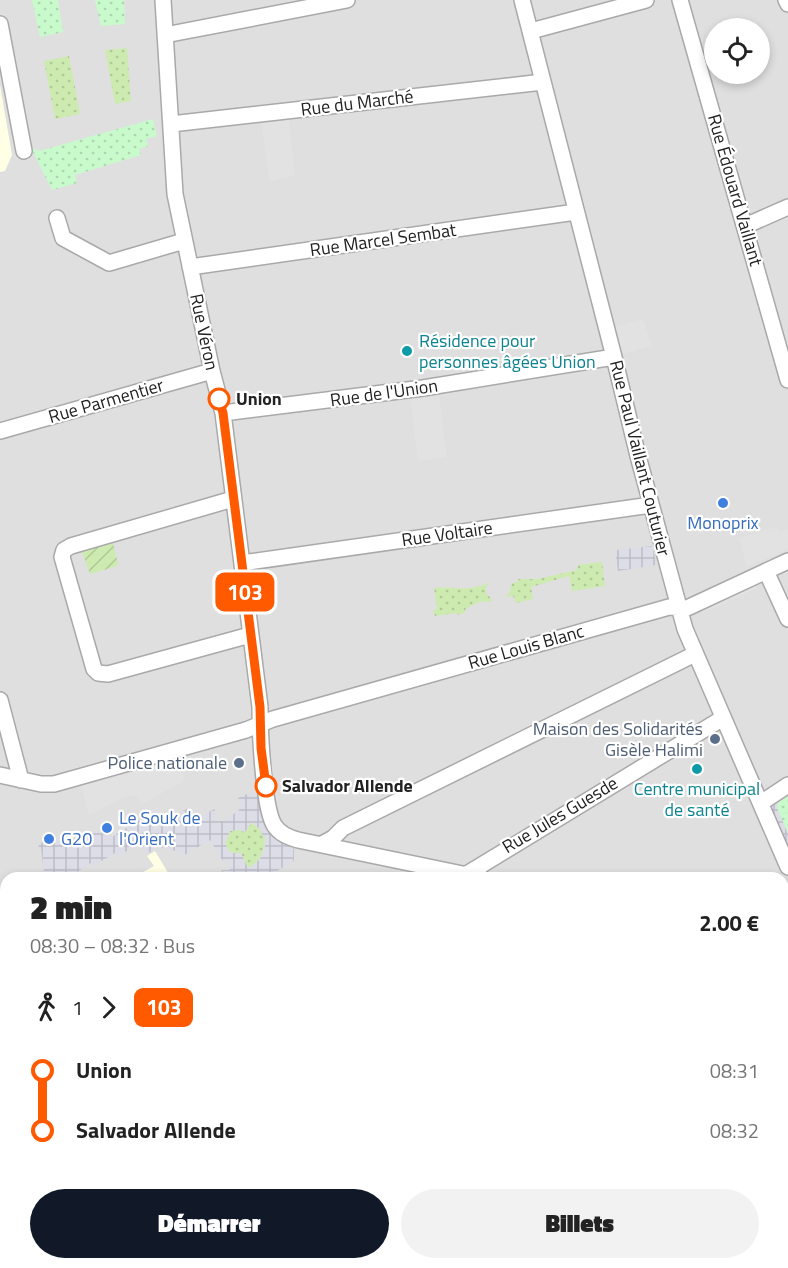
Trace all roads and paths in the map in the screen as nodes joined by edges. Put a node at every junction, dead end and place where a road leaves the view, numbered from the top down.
1 (163, 0) edge
2 (347, 0) edge
3 (522, 0) edge
4 (646, 0) edge
5 (680, 0) edge
6 (0, 24) edge
7 (531, 31) junction
8 (165, 35) junction
9 (543, 82) junction
10 (171, 124) junction
11 (24, 151) dead end
12 (788, 207) edge
13 (576, 212) junction
14 (57, 218) dead end
15 (745, 226) junction
16 (184, 241) junction
17 (190, 267) junction
18 (614, 357) junction
19 (212, 371) junction
20 (788, 380) edge
21 (223, 413) junction
22 (0, 431) edge
23 (233, 500) junction
24 (651, 505) junction
25 (788, 561) edge
26 (242, 563) junction
27 (766, 571) junction
28 (678, 607) junction
29 (788, 619) edge
30 (250, 635) junction
31 (695, 654) junction
32 (0, 700) edge
33 (723, 718) junction
34 (260, 725) junction
35 (0, 775) edge
36 (21, 780) junction
37 (788, 785) edge
38 (761, 803) junction
39 (322, 844) junction
40 (788, 867) edge
41 (445, 872) edge
42 (470, 872) edge

1 - 8 street, Rue Véron
2 - 8 street
3 - 7 street, Rue Paul Vaillant Couturier
4 - 7 street
5 - 15 street, Rue Édouard Vaillant
6 - 11 street
7 - 9 street, Rue Paul Vaillant Couturier
8 - 10 street, Rue Véron
9 - 10 street, Rue du Marché
9 - 13 street, Rue Paul Vaillant Couturier
10 - 16 street, Rue Véron
12 - 15 street
13 - 17 street, Rue Marcel Sembat
13 - 18 street, Rue Paul Vaillant Couturier
14 - 16 street
15 - 20 street, Rue Édouard Vaillant
16 - 17 street, Rue Véron
17 - 19 street, Rue Véron
18 - 21 street, Rue de l'Union
18 - 24 street, Rue Paul Vaillant Couturier
19 - 21 street, Rue Véron
19 - 22 street, Rue Parmentier
21 - 23 street, Rue Véron
23 - 26 street, Rue Véron
23 - 30 street
24 - 26 street, Rue Voltaire
24 - 28 street, Rue Paul Vaillant Couturier
25 - 27 street, Rue Louis Blanc
26 - 30 street, Rue Véron
27 - 28 street, Rue Louis Blanc
27 - 29 street
28 - 31 street, Rue Paul Vaillant Couturier
28 - 34 street, Rue Louis Blanc
30 - 34 street, Rue Véron
31 - 33 street, Rue Paul Vaillant Couturier
31 - 39 street
32 - 36 street
33 - 38 street, Rue Paul Vaillant Couturier
33 - 42 street, Rue Jules Guesde
34 - 36 street, Rue Louis Blanc
34 - 39 street, Rue Véron
35 - 36 street, Rue Louis Blanc
37 - 38 street
38 - 40 street, Rue Paul Vaillant Couturier
39 - 41 street

